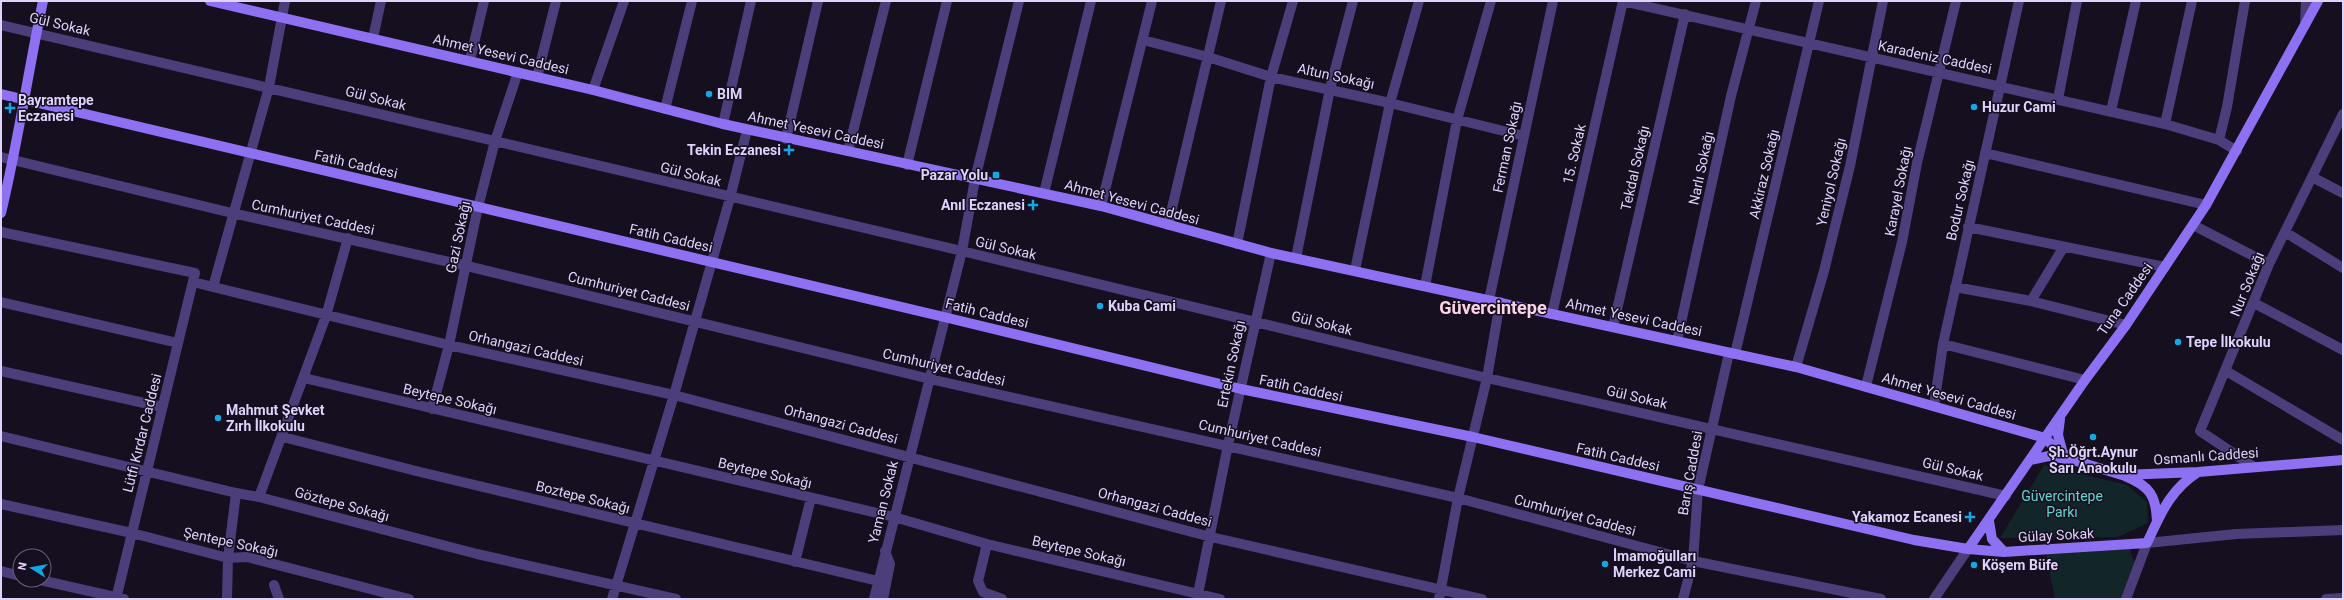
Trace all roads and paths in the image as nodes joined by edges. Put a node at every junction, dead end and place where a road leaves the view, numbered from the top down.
1 (43, 1) edge
2 (210, 1) edge
3 (285, 1) edge
4 (381, 1) edge
5 (484, 1) edge
6 (556, 1) edge
7 (624, 1) edge
8 (692, 1) edge
9 (751, 1) edge
10 (818, 1) edge
11 (886, 1) edge
12 (947, 1) edge
13 (1019, 1) edge
14 (1091, 1) edge
15 (1152, 1) edge
16 (1221, 1) edge
17 (1293, 1) edge
18 (1353, 1) edge
19 (1419, 1) edge
20 (1491, 1) edge
21 (1552, 1) edge
22 (1623, 1) edge
23 (1756, 1) edge
24 (1819, 1) edge
25 (1883, 1) edge
26 (1956, 1) edge
27 (2018, 1) edge
28 (2077, 1) edge
29 (2136, 1) edge
30 (2192, 1) edge
31 (2245, 1) edge
32 (2306, 1) edge
33 (2318, 1) edge
34 (1685, 14) junction
35 (282, 16) junction
36 (1, 25) edge
37 (2305, 26) junction
38 (1749, 28) junction
39 (36, 33) junction
40 (373, 38) junction
41 (1143, 40) junction
42 (1809, 44) junction
43 (1208, 57) junction
44 (1872, 58) junction
45 (470, 60) junction
46 (518, 72) junction
47 (1940, 73) junction
48 (537, 77) junction
49 (1272, 77) junction
50 (2000, 86) junction
51 (269, 87) junction
52 (1330, 89) junction
53 (593, 90) junction
54 (1, 94) edge
55 (22, 99) junction
56 (2058, 99) junction
57 (1390, 103) junction
58 (665, 109) junction
59 (2111, 111) junction
60 (2343, 116) edge
61 (1457, 120) junction
62 (723, 124) junction
63 (2165, 124) junction
64 (747, 130) junction
65 (1524, 136) junction
66 (786, 138) junction
67 (2219, 140) junction
68 (495, 141) junction
69 (848, 151) junction
70 (2237, 151) junction
71 (1985, 153) junction
72 (252, 154) junction
73 (1, 157) edge
74 (14, 160) junction
75 (907, 165) junction
76 (2312, 177) junction
77 (975, 179) junction
78 (1044, 194) junction
79 (2343, 194) edge
80 (730, 198) junction
81 (2206, 205) junction
82 (478, 206) junction
83 (1101, 206) junction
84 (1, 213) edge
85 (232, 213) junction
86 (1168, 225) junction
87 (2193, 225) junction
88 (1968, 227) junction
89 (1, 232) edge
90 (2285, 232) junction
91 (348, 238) junction
92 (1237, 244) junction
93 (2063, 248) junction
94 (962, 251) junction
95 (1271, 252) junction
96 (1296, 258) junction
97 (712, 262) junction
98 (2269, 264) junction
99 (467, 266) junction
100 (2165, 267) junction
101 (2343, 268) edge
102 (1355, 270) junction
103 (194, 278) junction
104 (1425, 286) junction
105 (213, 287) junction
106 (1955, 287) junction
107 (1489, 300) junction
108 (2031, 301) junction
109 (1, 302) edge
110 (1500, 302) junction
111 (2254, 303) junction
112 (1552, 314) junction
113 (326, 316) junction
114 (944, 317) junction
115 (694, 321) junction
116 (1255, 322) junction
117 (2126, 325) junction
118 (1613, 327) junction
119 (1677, 341) junction
120 (178, 342) junction
121 (1942, 344) junction
122 (449, 345) junction
123 (2343, 350) edge
124 (1732, 353) junction
125 (1796, 367) junction
126 (1, 371) edge
127 (2226, 371) junction
128 (304, 378) junction
129 (1487, 378) junction
130 (930, 379) junction
131 (2085, 380) junction
132 (1866, 386) junction
133 (1241, 389) junction
134 (674, 395) junction
135 (1934, 406) junction
136 (162, 407) junction
137 (432, 409) junction
138 (2061, 415) junction
139 (1712, 428) junction
140 (1, 436) edge
141 (283, 436) junction
142 (1473, 438) junction
143 (2045, 438) junction
144 (2343, 440) edge
145 (1228, 445) junction
146 (2064, 455) junction
147 (909, 456) junction
148 (2030, 460) junction
149 (2073, 460) junction
150 (2343, 460) edge
151 (653, 461) junction
152 (2254, 467) junction
153 (147, 472) junction
154 (2198, 472) junction
155 (2122, 475) junction
156 (1698, 490) junction
157 (236, 493) junction
158 (2006, 496) junction
159 (259, 497) junction
160 (811, 498) junction
161 (1458, 498) junction
162 (1, 504) edge
163 (894, 518) junction
164 (1989, 521) junction
165 (2157, 521) junction
166 (634, 524) junction
167 (2343, 530) edge
168 (132, 533) junction
169 (1211, 537) junction
170 (2147, 543) junction
171 (987, 544) junction
172 (1968, 549) junction
173 (885, 551) junction
174 (2004, 552) junction
175 (228, 558) junction
176 (1692, 561) junction
177 (795, 562) junction
178 (1, 571) edge
179 (12, 574) edge
180 (878, 581) junction
181 (52, 583) edge
182 (274, 585) dead end
183 (615, 586) junction
184 (1440, 594) edge
185 (385, 596) edge
186 (1198, 596) edge
187 (119, 598) edge
188 (2343, 598) edge
189 (227, 599) edge
190 (279, 599) edge
191 (409, 599) edge
192 (612, 599) edge
193 (676, 599) edge
194 (874, 599) edge
195 (883, 599) edge
196 (1002, 599) edge
197 (1220, 599) edge
198 (1482, 599) edge
199 (1683, 599) edge
200 (1881, 599) edge
201 (1934, 599) edge
202 (2126, 599) edge
203 (2326, 599) edge

1 - 39 main road
2 - 35 main road, Ahmet Yesevi Caddesi
3 - 35 street
4 - 40 street
5 - 45 street
6 - 48 street
7 - 53 street
8 - 58 street
9 - 62 street
10 - 66 street
11 - 69 street
12 - 75 street
13 - 77 street, Yaman Sokak
14 - 78 street
15 - 41 street
16 - 43 street
17 - 49 street
18 - 52 street
19 - 57 street
20 - 61 street
21 - 65 street, Ferman Sokağı
22 - 34 street, Karadeniz Caddesi
22 - 112 street, 15. Sokak
23 - 38 street, Narlı Sokağı
24 - 42 street, Akkiraz Sokağı
25 - 44 street, Yeniyol Sokağı
26 - 47 street, Karayel Sokağı
27 - 50 street, Bodur Sokağı
28 - 56 street
29 - 59 street
30 - 63 street
31 - 67 street
32 - 37 street
33 - 37 main road, Tuna Caddesi
34 - 38 street, Karadeniz Caddesi
34 - 118 street, Tekdal Sokağı
35 - 40 main road, Ahmet Yesevi Caddesi
35 - 51 street
36 - 39 street, Gül Sokak
37 - 70 main road, Tuna Caddesi
38 - 42 street, Karadeniz Caddesi
38 - 119 street, Narlı Sokağı
39 - 51 street, Gül Sokak
39 - 55 main road
40 - 45 main road, Ahmet Yesevi Caddesi
41 - 43 street, Altun Sokağı
41 - 83 street
42 - 44 street, Karadeniz Caddesi
42 - 124 street, Akkiraz Sokağı
43 - 49 street, Altun Sokağı
43 - 86 street
44 - 47 street, Karadeniz Caddesi
44 - 125 street, Yeniyol Sokağı
45 - 46 main road, Ahmet Yesevi Caddesi
46 - 48 main road, Ahmet Yesevi Caddesi
46 - 68 street, Gazi Sokağı
47 - 50 street, Karadeniz Caddesi
47 - 132 street, Karayel Sokağı
48 - 53 main road, Ahmet Yesevi Caddesi
49 - 52 street, Altun Sokağı
49 - 92 street
50 - 56 street, Karadeniz Caddesi
50 - 71 street, Bodur Sokağı
51 - 68 street, Gül Sokak
51 - 72 street
52 - 57 street, Altun Sokağı
52 - 96 street
53 - 58 main road, Ahmet Yesevi Caddesi
54 - 55 main road, Fatih Caddesi
55 - 72 main road, Fatih Caddesi
55 - 74 main road
56 - 59 street, Karadeniz Caddesi
57 - 61 street, Altun Sokağı
57 - 102 street
58 - 62 main road, Ahmet Yesevi Caddesi
59 - 63 street, Karadeniz Caddesi
60 - 76 street, Nur Sokağı
61 - 65 street, Altun Sokağı
61 - 104 street
62 - 64 main road, Ahmet Yesevi Caddesi
63 - 67 street, Karadeniz Caddesi
64 - 66 main road, Ahmet Yesevi Caddesi
64 - 80 street
65 - 107 street, Ferman Sokağı
66 - 69 main road, Ahmet Yesevi Caddesi
67 - 70 street, Karadeniz Caddesi
68 - 80 street, Gül Sokak
68 - 82 street, Gazi Sokağı
69 - 75 main road, Ahmet Yesevi Caddesi
70 - 81 main road, Tuna Caddesi
71 - 81 street
71 - 88 street, Bodur Sokağı
72 - 82 main road, Fatih Caddesi
72 - 85 street
73 - 74 street, Cumhuriyet Caddesi
74 - 84 main road
74 - 85 street, Cumhuriyet Caddesi
75 - 77 main road, Ahmet Yesevi Caddesi
76 - 79 street
76 - 90 street, Nur Sokağı
77 - 78 main road, Ahmet Yesevi Caddesi
77 - 94 street, Yaman Sokak
78 - 83 main road, Ahmet Yesevi Caddesi
80 - 94 street, Gül Sokak
80 - 97 street
81 - 87 main road, Tuna Caddesi
82 - 97 main road, Fatih Caddesi
82 - 99 street, Gazi Sokağı
83 - 86 main road, Ahmet Yesevi Caddesi
85 - 91 street, Cumhuriyet Caddesi
85 - 105 street
86 - 92 main road, Ahmet Yesevi Caddesi
87 - 98 street
87 - 100 main road, Tuna Caddesi
88 - 93 street
88 - 106 street, Bodur Sokağı
89 - 103 street, Orhangazi Caddesi
90 - 98 street, Nur Sokağı
90 - 101 street
91 - 99 street, Cumhuriyet Caddesi
91 - 113 street
92 - 95 main road, Ahmet Yesevi Caddesi
93 - 100 street
93 - 108 street
94 - 114 street, Yaman Sokak
94 - 116 street, Gül Sokak
95 - 96 main road, Ahmet Yesevi Caddesi
95 - 116 street, Ertekin Sokağı
96 - 102 main road, Ahmet Yesevi Caddesi
97 - 114 main road, Fatih Caddesi
97 - 115 street
98 - 111 street, Nur Sokağı
99 - 115 street, Cumhuriyet Caddesi
99 - 122 street, Gazi Sokağı
100 - 117 main road, Tuna Caddesi
102 - 104 main road, Ahmet Yesevi Caddesi
103 - 105 street, Orhangazi Caddesi
103 - 120 street, Lütfi Kırdar Caddesi
104 - 107 main road, Ahmet Yesevi Caddesi
105 - 113 street, Orhangazi Caddesi
106 - 108 street
106 - 121 street, Bodur Sokağı
107 - 110 main road, Ahmet Yesevi Caddesi
108 - 117 street
109 - 120 street
110 - 112 main road, Ahmet Yesevi Caddesi
110 - 129 street
111 - 123 street
111 - 127 street, Nur Sokağı
112 - 118 main road, Ahmet Yesevi Caddesi
113 - 122 street, Orhangazi Caddesi
113 - 128 street
114 - 130 street, Yaman Sokak
114 - 133 main road, Fatih Caddesi
115 - 130 street, Cumhuriyet Caddesi
115 - 134 street
116 - 129 street, Gül Sokak
116 - 133 street, Ertekin Sokağı
117 - 131 main road, Tuna Caddesi
118 - 119 main road, Ahmet Yesevi Caddesi
119 - 124 main road, Ahmet Yesevi Caddesi
120 - 136 street, Lütfi Kırdar Caddesi
121 - 131 street
121 - 135 street, Bodur Sokağı
122 - 134 street, Orhangazi Caddesi
122 - 137 street, Gazi Sokağı
124 - 125 main road, Ahmet Yesevi Caddesi
124 - 139 street, Barış Caddesi
125 - 132 main road, Ahmet Yesevi Caddesi
126 - 136 street
127 - 144 street
127 - 152 street, Nur Sokağı
128 - 137 street, Beytepe Sokağı
128 - 141 street
129 - 139 street, Gül Sokak
129 - 142 street
130 - 145 street, Cumhuriyet Caddesi
130 - 147 street, Yaman Sokak
131 - 138 main road, Tuna Caddesi
132 - 135 main road, Ahmet Yesevi Caddesi
133 - 142 main road, Fatih Caddesi
133 - 145 street, Ertekin Sokağı
134 - 147 street, Orhangazi Caddesi
134 - 151 street
135 - 143 main road, Ahmet Yesevi Caddesi
136 - 153 street, Lütfi Kırdar Caddesi
137 - 151 street, Beytepe Sokağı
138 - 143 main road, Tuna Caddesi
138 - 146 main road
139 - 156 street, Barış Caddesi
139 - 158 street, Gül Sokak
140 - 153 street, Göztepe Sokağı
141 - 159 street
141 - 166 street, Boztepe Sokağı
142 - 156 main road, Fatih Caddesi
142 - 161 street
143 - 146 main road
143 - 148 main road, Tuna Caddesi
145 - 161 street, Cumhuriyet Caddesi
145 - 169 street, Ertekin Sokağı
146 - 149 main road
147 - 163 street, Yaman Sokak
147 - 169 street, Orhangazi Caddesi
148 - 149 main road
148 - 158 main road, Tuna Caddesi
149 - 155 main road, Osmanlı Caddesi
150 - 152 main road, Osmanlı Caddesi
151 - 160 street, Beytepe Sokağı
151 - 166 street
152 - 154 main road, Osmanlı Caddesi
153 - 157 street, Göztepe Sokağı
153 - 168 street, Lütfi Kırdar Caddesi
154 - 155 main road, Osmanlı Caddesi
154 - 165 main road
155 - 165 main road
156 - 172 main road, Fatih Caddesi
156 - 176 street, Barış Caddesi
157 - 159 street, Göztepe Sokağı
157 - 175 street
158 - 164 main road, Tuna Caddesi
159 - 183 street, Göztepe Sokağı
160 - 163 street, Beytepe Sokağı
160 - 177 street
161 - 176 street, Cumhuriyet Caddesi
161 - 184 street
162 - 168 street, Şentepe Sokağı
163 - 171 street, Beytepe Sokağı
163 - 173 street, Yaman Sokak
164 - 172 main road, Tuna Caddesi
164 - 174 main road
165 - 170 main road
166 - 177 street, Boztepe Sokağı
166 - 183 street
167 - 170 street
168 - 175 street, Şentepe Sokağı
168 - 187 street, Lütfi Kırdar Caddesi
169 - 184 street, Orhangazi Caddesi
169 - 186 street, Ertekin Sokağı
170 - 174 main road, Gülay Sokak
170 - 202 street
171 - 186 street, Beytepe Sokağı
171 - 196 street
172 - 174 main road, Gülay Sokak
172 - 201 street, Tuna Caddesi
173 - 180 street, Yaman Sokak
173 - 195 street
175 - 185 street, Şentepe Sokağı
175 - 189 street
176 - 199 street, Barış Caddesi
176 - 200 street, Cumhuriyet Caddesi
177 - 180 street, Boztepe Sokağı
178 - 179 street
180 - 194 street, Yaman Sokak
181 - 187 street
182 - 190 street
183 - 192 street
183 - 193 street, Göztepe Sokağı
184 - 198 street, Orhangazi Caddesi
185 - 191 street, Şentepe Sokağı
186 - 197 street, Beytepe Sokağı
188 - 203 street

